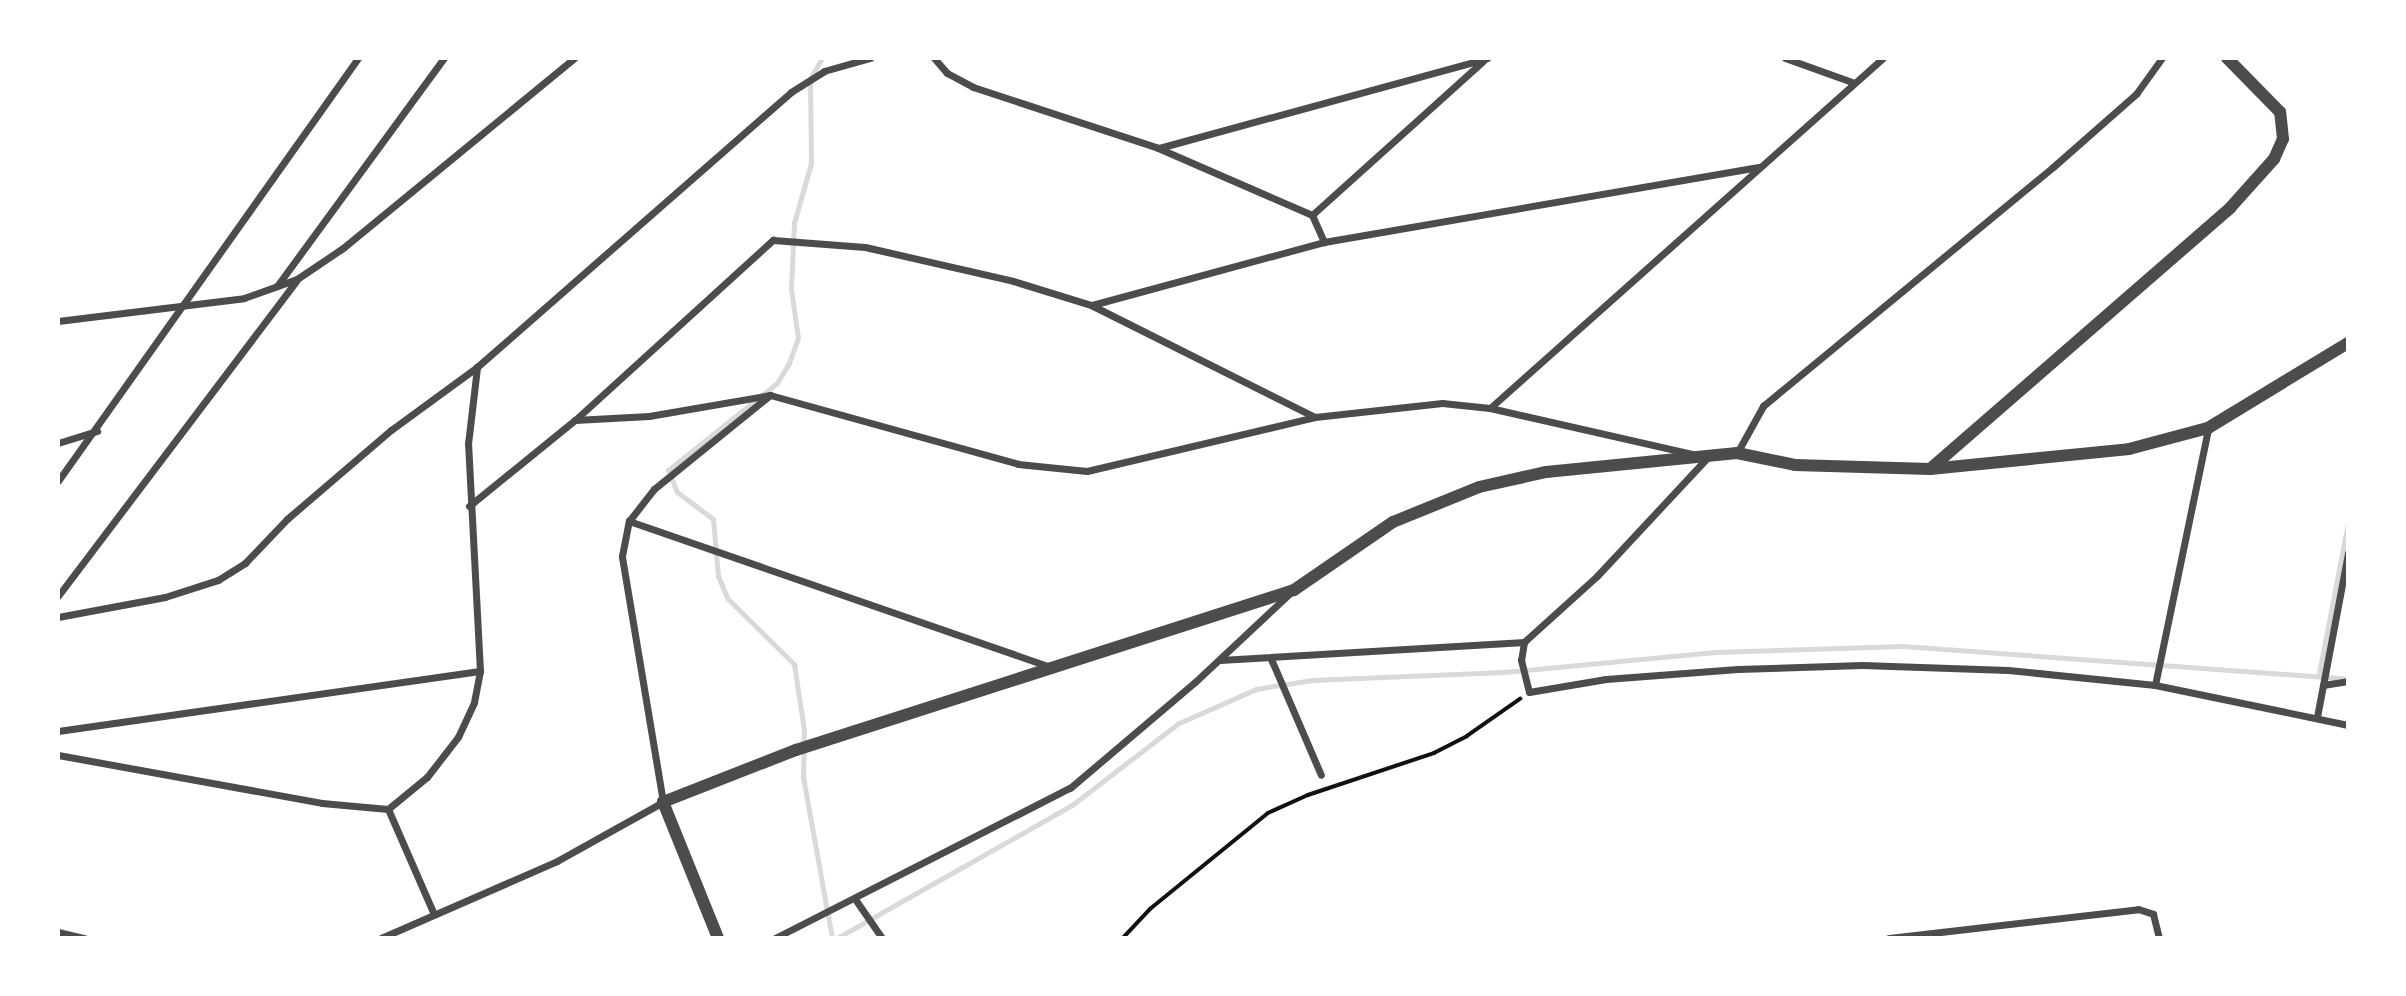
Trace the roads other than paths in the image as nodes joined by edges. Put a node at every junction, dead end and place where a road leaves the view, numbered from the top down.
1 (358, 58) edge
2 (444, 58) edge
3 (574, 58) edge
4 (870, 58) edge
5 (934, 58) edge
6 (1487, 58) edge
7 (1785, 58) edge
8 (1883, 58) edge
9 (2162, 58) edge
10 (2227, 58) edge
11 (1852, 82) junction
12 (1158, 148) junction
13 (1759, 167) junction
14 (1312, 215) junction
15 (1324, 242) junction
16 (297, 278) junction
17 (275, 289) junction
18 (180, 305) junction
19 (1091, 305) junction
20 (58, 321) edge
21 (2348, 343) edge
22 (477, 367) junction
23 (770, 396) junction
24 (1490, 408) junction
25 (1315, 417) junction
26 (575, 419) junction
27 (2208, 428) junction
28 (98, 430) junction
29 (58, 443) edge
30 (1737, 453) junction
31 (1707, 458) junction
32 (1930, 469) junction
33 (58, 481) edge
34 (469, 506) junction
35 (629, 520) junction
36 (2348, 553) edge
37 (1294, 590) junction
38 (58, 596) edge
39 (58, 617) edge
40 (1524, 642) junction
41 (1271, 659) junction
42 (1220, 660) junction
43 (1050, 667) junction
44 (480, 671) junction
45 (2348, 681) edge
46 (2155, 685) junction
47 (2323, 685) junction
48 (2317, 717) junction
49 (2348, 725) edge
50 (58, 731) edge
51 (58, 755) edge
52 (1321, 775) dead end
53 (663, 802) junction
54 (388, 809) junction
55 (856, 899) junction
56 (433, 912) junction
57 (58, 932) edge
58 (84, 938) edge
59 (381, 938) edge
60 (718, 938) edge
61 (775, 938) edge
62 (882, 938) edge
63 (1889, 938) edge
64 (2159, 938) edge

1 - 18 street
2 - 17 street
3 - 16 street
4 - 22 street
5 - 12 street
6 - 12 street
6 - 14 street
7 - 11 street
8 - 11 street
9 - 30 street
10 - 32 street
11 - 13 street
12 - 14 street
13 - 15 street
13 - 24 street
14 - 15 street
15 - 19 street
16 - 17 street
16 - 38 street
17 - 18 street
18 - 20 street
18 - 28 street
19 - 25 street
19 - 26 street
21 - 27 street
22 - 34 street
22 - 39 street
23 - 25 street
23 - 26 street
23 - 35 street
24 - 25 street
24 - 31 street
26 - 34 street
27 - 32 street
27 - 46 street
28 - 29 street
28 - 33 street
30 - 31 street
30 - 32 street
31 - 37 street
31 - 40 street
34 - 44 street
35 - 43 street
35 - 53 street
36 - 47 street
37 - 42 street
37 - 43 street
40 - 41 street
40 - 46 street
41 - 42 street
41 - 52 street
42 - 55 street
43 - 53 street
44 - 50 street
44 - 54 street
45 - 47 street
46 - 48 street
47 - 48 street
48 - 49 street
51 - 54 street
53 - 56 street
53 - 60 street
54 - 56 street
55 - 61 street
55 - 62 street
56 - 59 street
57 - 58 street
63 - 64 street

